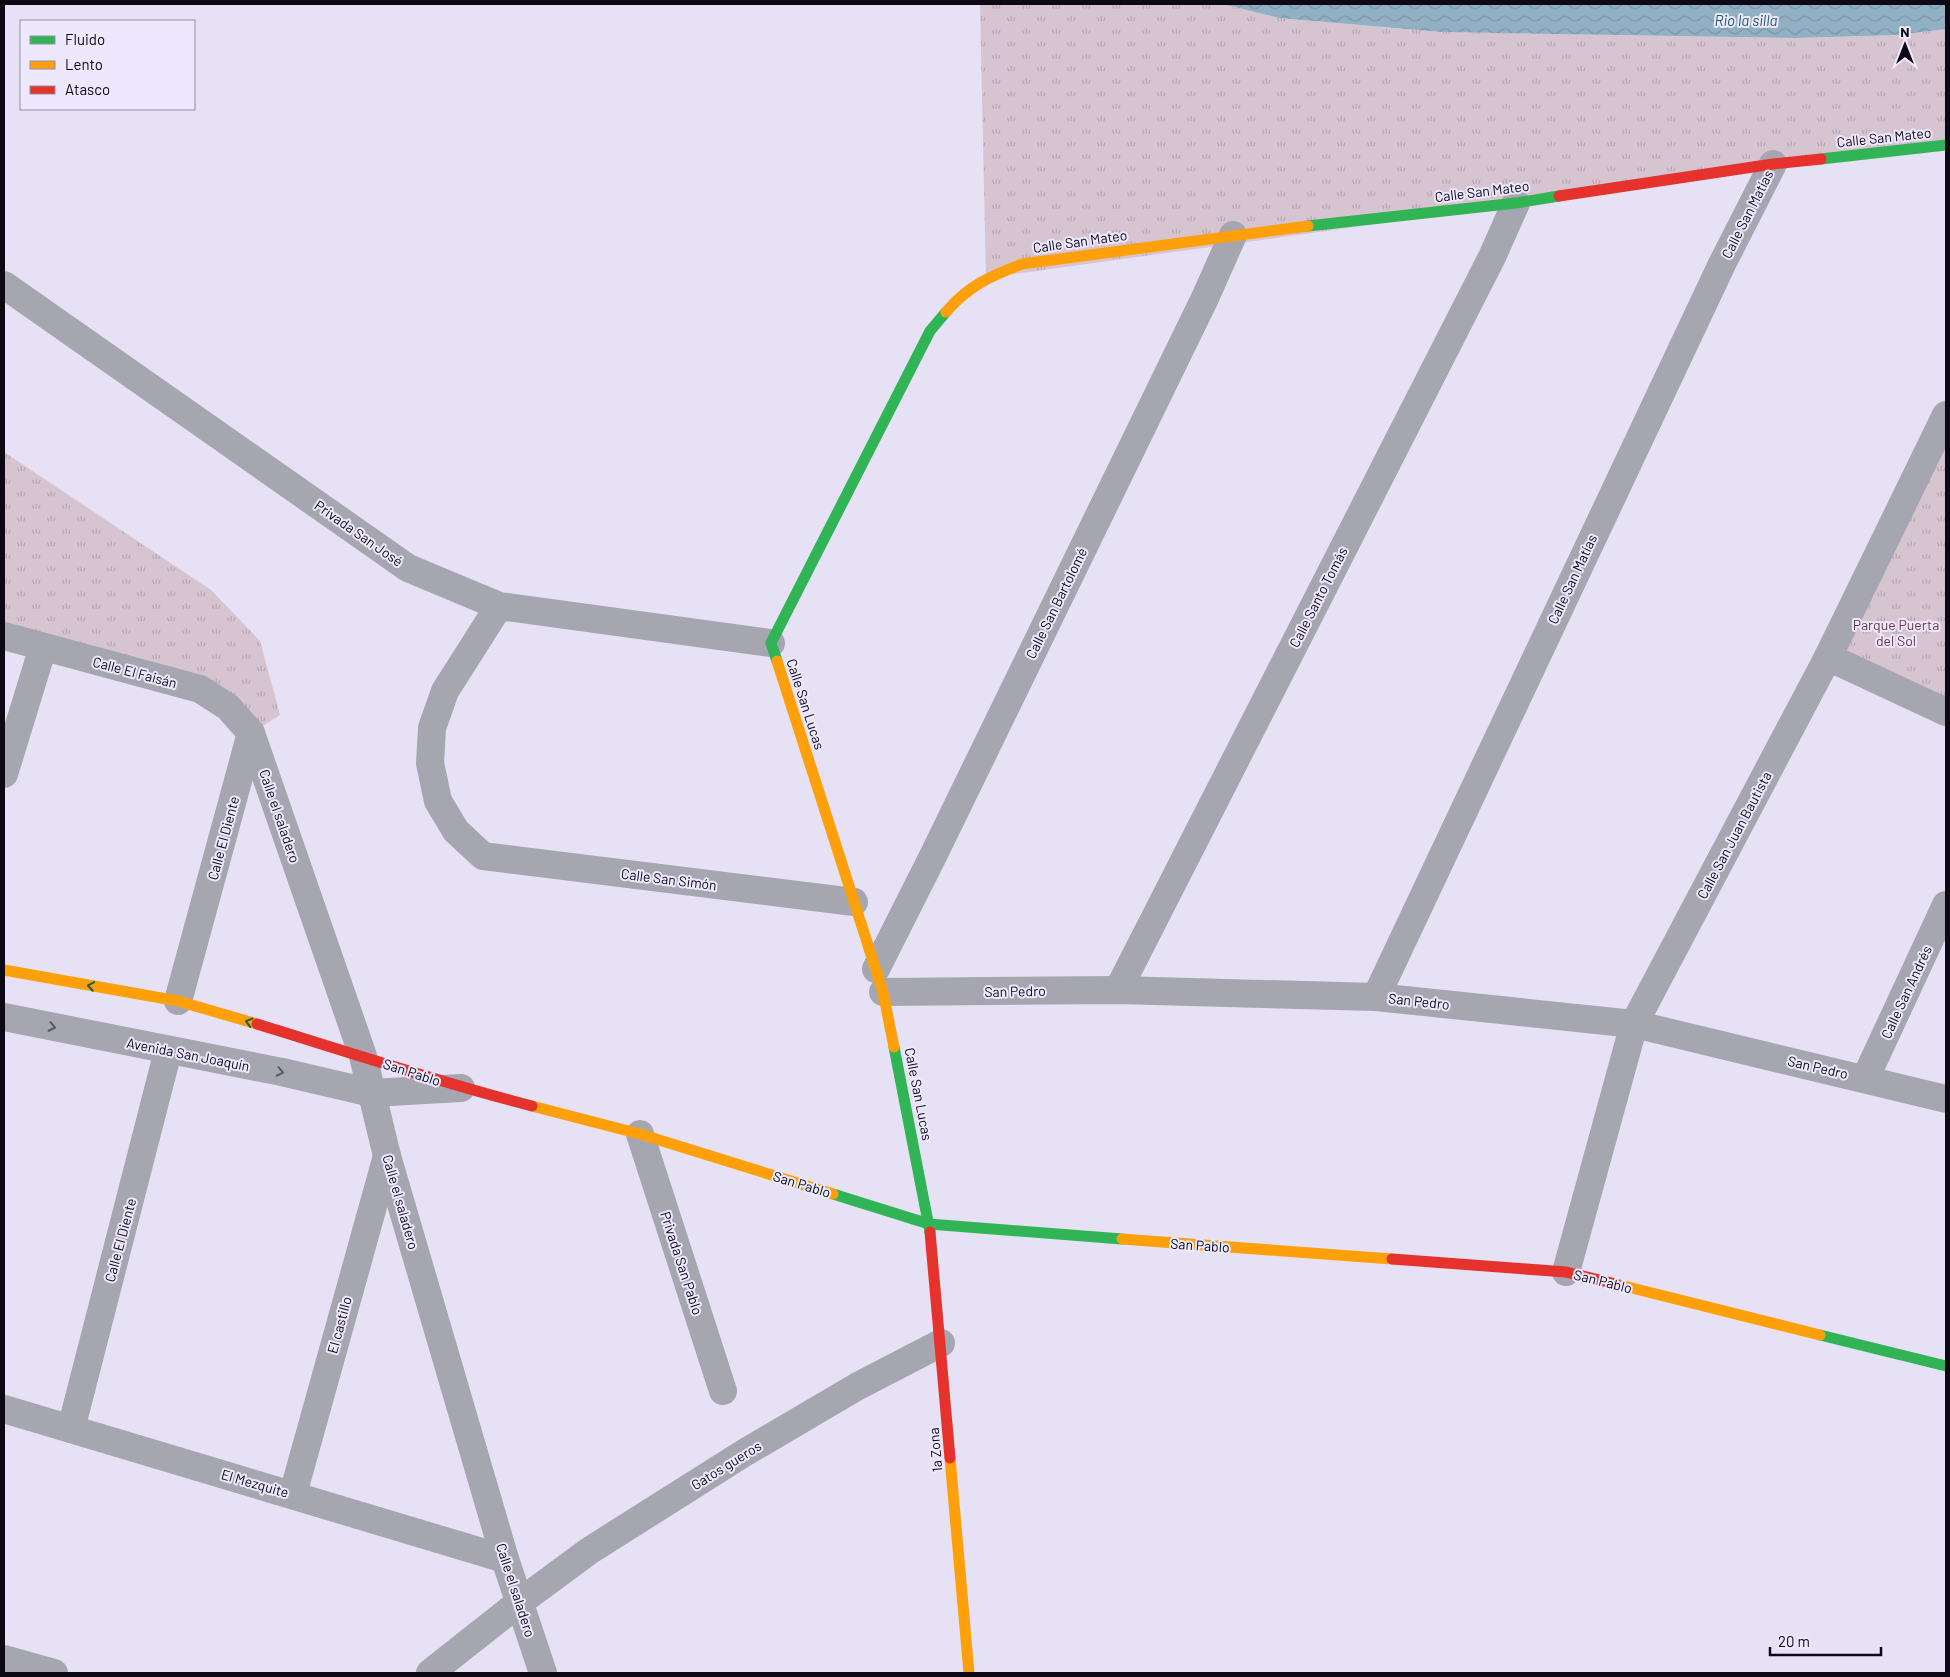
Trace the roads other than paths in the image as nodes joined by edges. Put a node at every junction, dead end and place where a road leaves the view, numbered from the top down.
1 (1946, 144) edge
2 (1773, 164) junction
3 (1516, 203) junction
4 (1233, 235) junction
5 (4, 286) edge
6 (1944, 424) edge
7 (499, 606) junction
8 (4, 636) edge
9 (771, 643) junction
10 (43, 647) junction
11 (1828, 657) junction
12 (1946, 712) edge
13 (251, 733) junction
14 (4, 774) edge
15 (854, 902) junction
16 (1946, 905) edge
17 (4, 970) edge
18 (879, 981) junction
19 (1118, 990) junction
20 (1376, 996) junction
21 (178, 1002) junction
22 (4, 1017) edge
23 (1634, 1024) junction
24 (168, 1051) junction
25 (363, 1056) junction
26 (1865, 1079) junction
27 (461, 1088) junction
28 (372, 1093) junction
29 (1946, 1099) edge
30 (640, 1134) junction
31 (387, 1156) junction
32 (929, 1224) junction
33 (1566, 1272) junction
34 (941, 1343) junction
35 (1946, 1366) edge
36 (723, 1391) dead end
37 (4, 1409) edge
38 (71, 1429) junction
39 (292, 1494) junction
40 (505, 1559) junction
41 (520, 1602) junction
42 (4, 1659) edge
43 (54, 1673) edge
44 (430, 1673) edge
45 (543, 1673) edge
46 (969, 1673) edge

1 - 2 street, Calle San Mateo
2 - 3 street, Calle San Mateo
2 - 20 street, Calle San Matías
3 - 4 street, Calle San Mateo
3 - 19 street, Calle Santo Tomás
4 - 9 street, Calle San Mateo
4 - 18 street, Calle San Bartolomé
5 - 7 street, Privada San José
6 - 11 street, Calle San Juan Bautista
7 - 9 street, Privada San José
7 - 15 street, Calle San Simón
8 - 10 street, Calle El Faisán
9 - 15 street, Calle San Lucas
10 - 13 street, Calle El Faisán
10 - 14 street
11 - 12 street
11 - 23 street, Calle San Juan Bautista
13 - 21 street, Calle El Diente
13 - 25 street, Calle el saladero
15 - 18 street, Calle San Lucas
16 - 26 street, Calle San Andrés
21 -> 17 street
18 - 19 street, San Pedro
18 - 32 street, Calle San Lucas
19 - 20 street, San Pedro
20 - 23 street, San Pedro
25 -> 21 street
22 -> 24 street, Avenida San Joaquín
23 - 26 street, San Pedro
23 - 33 street, Calle San Juan Bautista
24 -> 28 street, Avenida San Joaquín
24 - 38 street, Calle El Diente
25 - 27 street, San Pablo
25 - 28 street, Calle el saladero
26 - 29 street, San Pedro
27 - 28 street, San Pablo
27 - 30 street, San Pablo
28 - 31 street, Calle el saladero
30 - 32 street, San Pablo
30 - 36 street, Privada San Pablo
31 - 39 street, El castillo
31 - 40 street, Calle el saladero
32 - 33 street, San Pablo
32 - 34 street, 1a Zona
33 - 35 street, San Pablo
34 - 41 street, Gatos gueros
34 - 46 street, 1a Zona
37 - 38 street, El Mezquite
38 - 39 street, El Mezquite
39 - 40 street, El Mezquite
40 - 41 street, Calle el saladero
41 - 44 street, Gatos gueros
41 - 45 street, Calle el saladero
42 - 43 street

